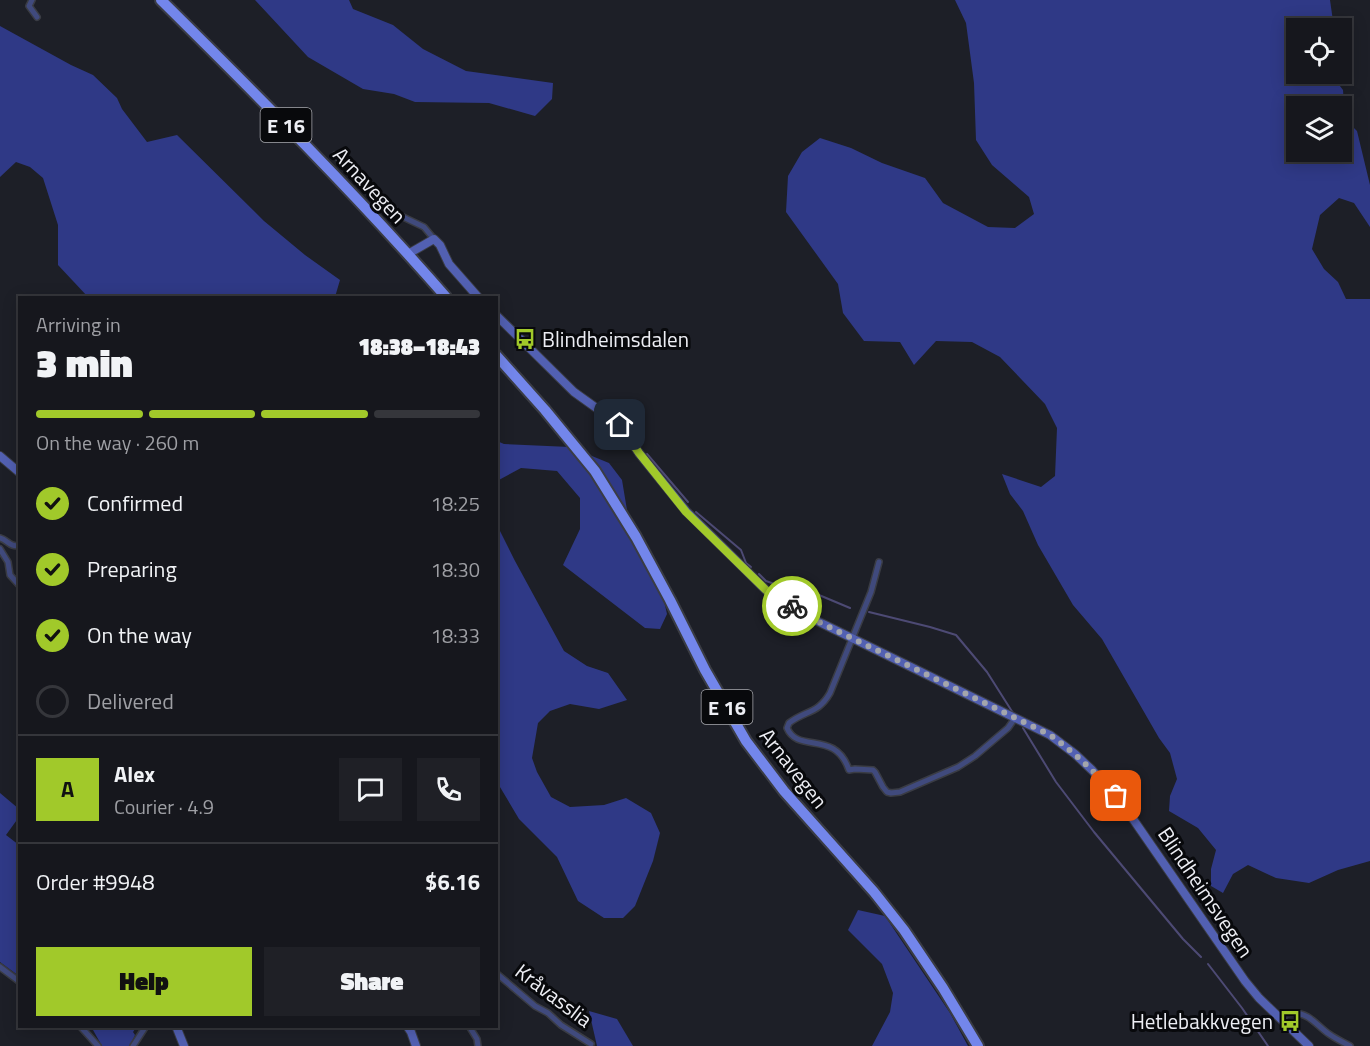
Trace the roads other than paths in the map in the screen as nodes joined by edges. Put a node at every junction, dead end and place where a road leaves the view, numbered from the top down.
1 (32, 0) edge
2 (161, 0) edge
3 (37, 17) dead end
4 (336, 155) dead end
5 (434, 239) junction
6 (408, 254) junction
7 (445, 296) edge
8 (477, 296) edge
9 (498, 317) edge
10 (498, 357) edge
11 (0, 456) edge
12 (18, 471) edge
13 (0, 538) edge
14 (18, 545) edge
15 (0, 549) edge
16 (879, 562) dead end
17 (18, 584) edge
18 (852, 639) junction
19 (1015, 718) junction
20 (0, 967) edge
21 (498, 975) edge
22 (18, 980) edge
23 (1280, 1017) junction
24 (82, 1028) edge
25 (145, 1028) edge
26 (177, 1028) edge
27 (408, 1028) edge
28 (470, 1028) edge
29 (591, 1044) dead end
30 (98, 1046) edge
31 (133, 1046) edge
32 (184, 1046) edge
33 (416, 1046) edge
34 (478, 1046) edge
35 (978, 1046) edge
36 (1309, 1046) edge
37 (1350, 1046) edge

1 - 3 street
2 - 6 highway, Arnavegen / E 16
4 - 5 street
5 - 6 street
5 - 8 street
6 - 7 highway, Arnavegen / E 16
9 - 18 street, Blindheimsvegen
10 - 35 highway, Arnavegen / E 16
11 - 12 street
13 - 14 street
15 - 17 street
16 - 18 street
18 - 19 street, Blindheimsvegen
18 - 19 street
19 - 23 street, Blindheimsvegen
20 - 22 street
21 - 29 street, Kråvasslia
23 - 36 street, Blindheimsvegen
23 - 37 street
24 - 30 street
25 - 31 street
26 - 32 street
27 - 33 street
28 - 34 street

